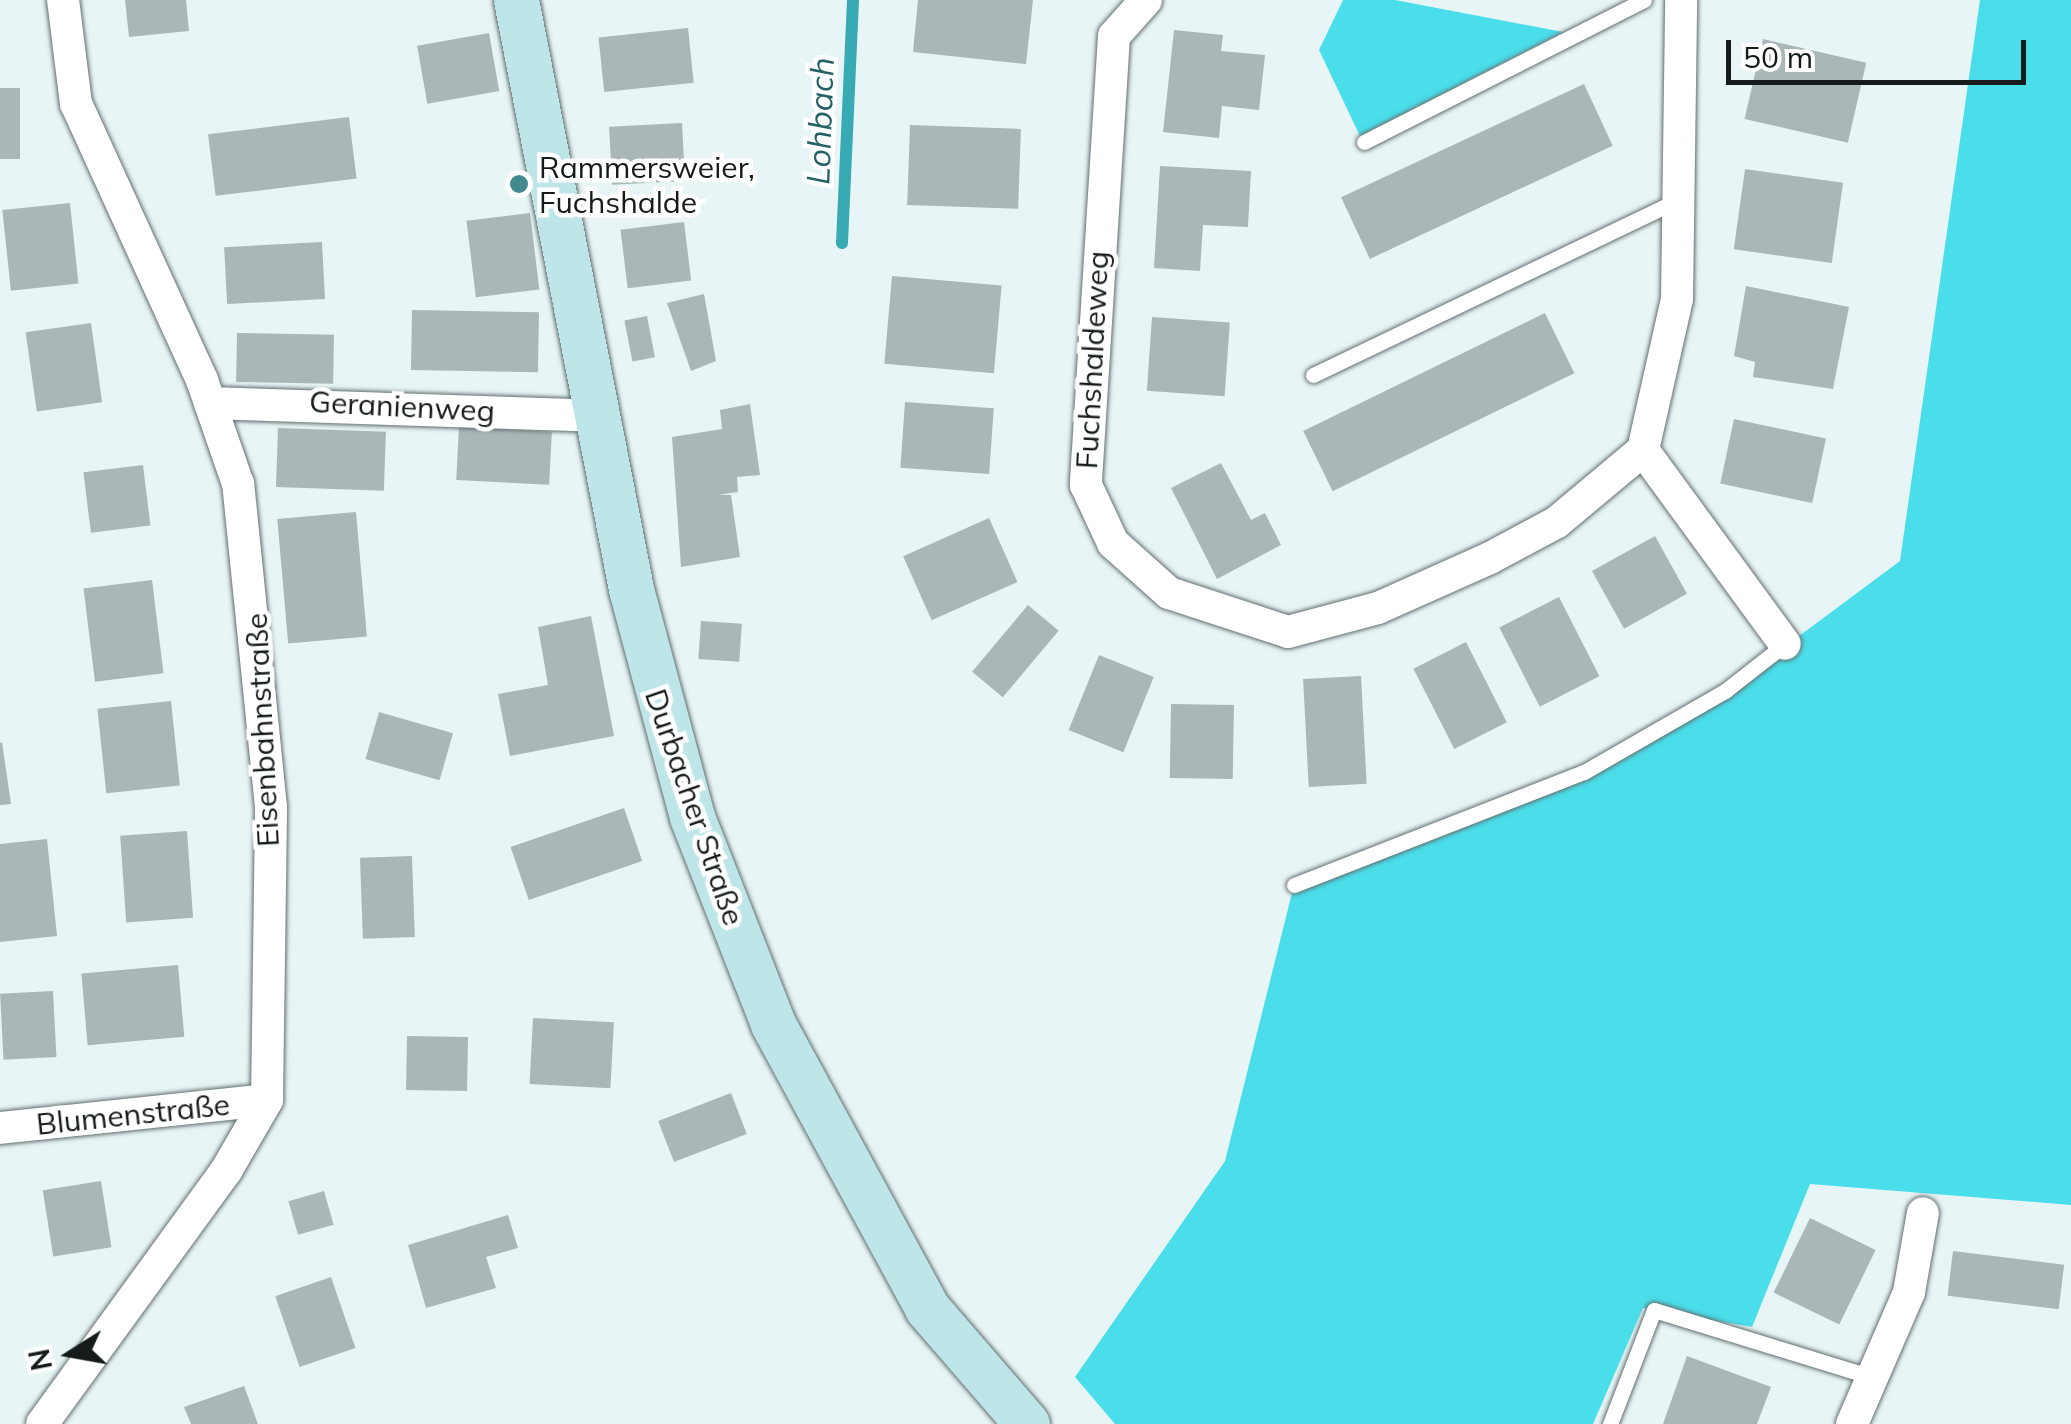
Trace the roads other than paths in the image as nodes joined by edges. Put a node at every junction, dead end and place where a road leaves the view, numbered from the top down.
1 (63, 0) edge
2 (516, 0) edge
3 (1146, 0) edge
4 (1644, 0) edge
5 (1681, 0) edge
6 (1364, 142) dead end
7 (1680, 199) junction
8 (1313, 375) dead end
9 (210, 403) junction
10 (595, 416) junction
11 (1644, 450) junction
12 (1785, 644) joint
13 (1294, 885) dead end
14 (266, 1100) junction
15 (0, 1128) edge
16 (1923, 1214) dead end
17 (1872, 1378) junction
18 (42, 1424) edge
19 (1027, 1424) edge
20 (1610, 1424) edge
21 (1852, 1424) edge

1 - 9 street, Eisenbahnstraße
2 - 10 street, Durbacher Straße
3 - 11 street, Fuchshaldeweg
4 - 6 lane
5 - 7 street
7 - 8 lane
7 - 11 street
9 - 10 street, Geranienweg
9 - 14 street, Eisenbahnstraße
10 - 19 street, Durbacher Straße
11 - 12 street
12 - 13 lane
14 - 15 street, Blumenstraße
14 - 18 street, Eisenbahnstraße
16 - 17 street
17 - 20 lane
17 - 21 street

